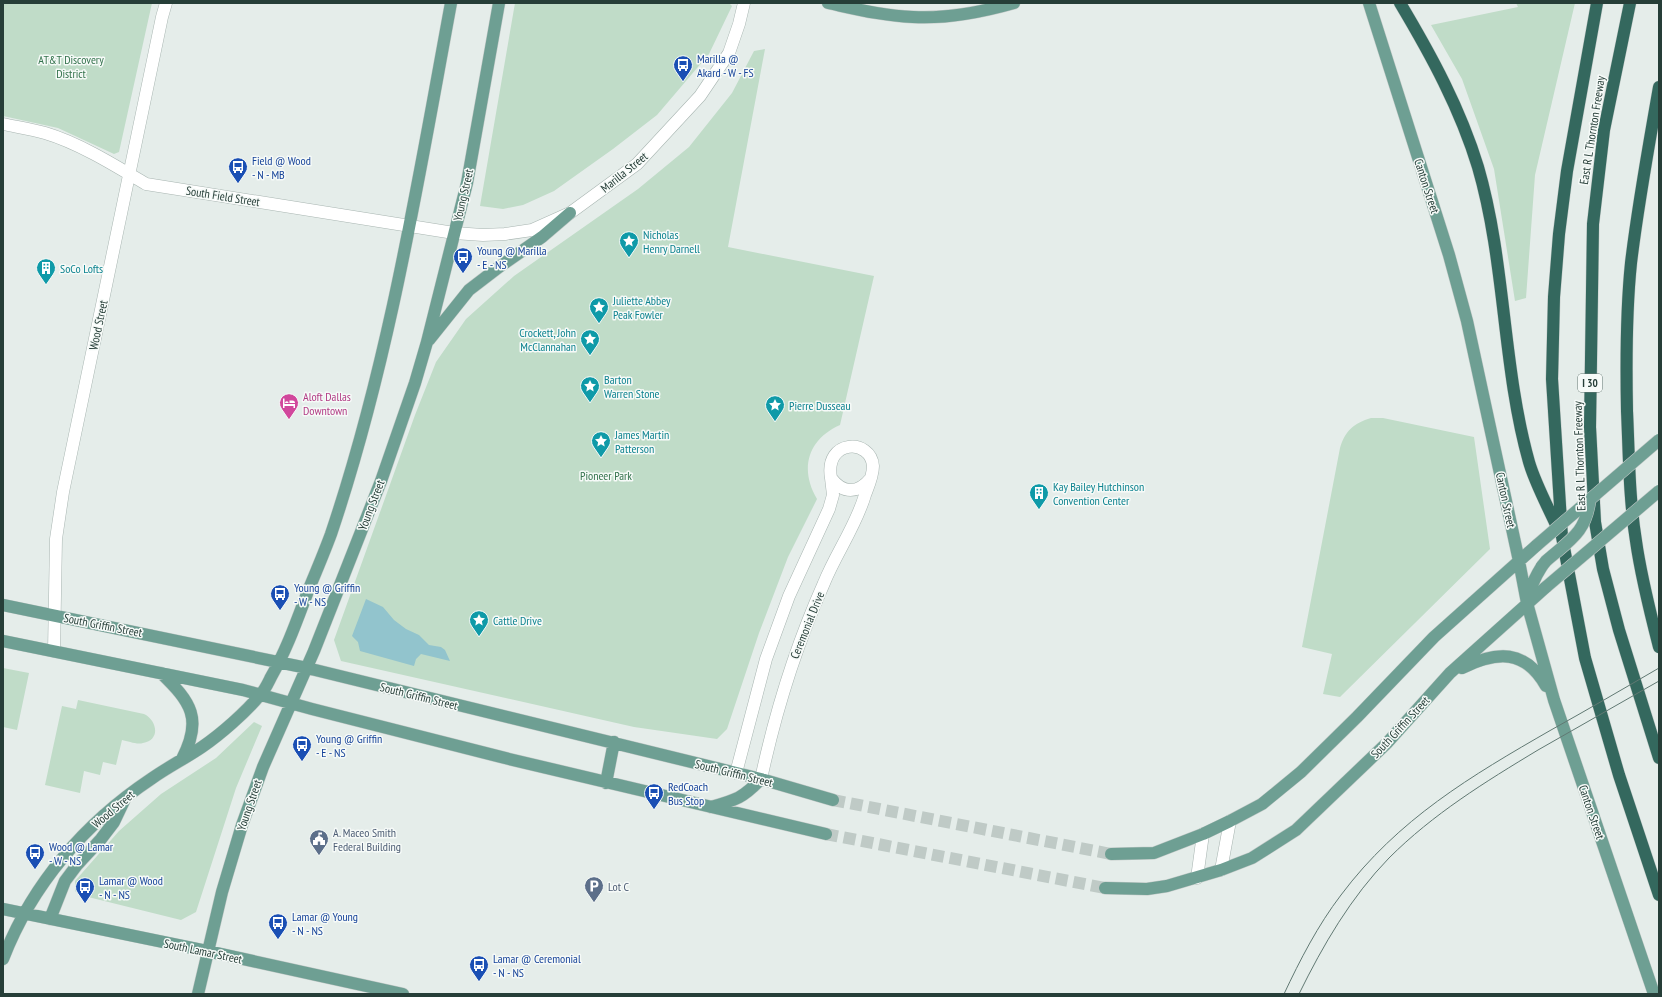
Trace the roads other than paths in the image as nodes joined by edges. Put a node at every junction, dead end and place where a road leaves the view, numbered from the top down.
1 (166, 3) edge
2 (451, 3) edge
3 (499, 3) edge
4 (744, 3) edge
5 (828, 3) edge
6 (1014, 3) edge
7 (1369, 3) edge
8 (1400, 3) edge
9 (1597, 3) edge
10 (1630, 3) edge
11 (1659, 87) edge
12 (3, 124) edge
13 (129, 174) junction
14 (570, 213) junction
15 (410, 226) junction
16 (454, 233) junction
17 (427, 342) junction
18 (1659, 440) edge
19 (831, 478) junction
20 (871, 478) junction
21 (1659, 491) edge
22 (1590, 499) junction
23 (1562, 537) junction
24 (1519, 561) junction
25 (1527, 603) junction
26 (3, 604) edge
27 (54, 615) junction
28 (3, 642) edge
29 (1659, 647) edge
30 (54, 651) junction
31 (280, 662) junction
32 (307, 668) junction
33 (162, 673) junction
34 (1450, 673) junction
35 (262, 694) junction
36 (1554, 700) junction
37 (291, 703) junction
38 (614, 742) junction
39 (1659, 758) edge
40 (182, 760) junction
41 (736, 773) junction
42 (761, 779) junction
43 (606, 783) junction
44 (126, 797) junction
45 (833, 800) tunnel mouth
46 (710, 807) junction
47 (1230, 821) junction
48 (826, 834) tunnel mouth
49 (1203, 834) junction
50 (1111, 854) tunnel mouth
51 (1221, 870) junction
52 (1197, 878) junction
53 (1105, 888) tunnel mouth
54 (1659, 896) edge
55 (3, 909) edge
56 (24, 914) junction
57 (50, 919) junction
58 (207, 951) junction
59 (3, 958) edge
60 (198, 994) edge
61 (403, 994) edge
62 (1654, 994) edge

1 - 13 street, Wood Street
2 - 15 main road
3 - 16 main road, Young Street
4 - 14 street, Marilla Street
5 - 6 main road
7 - 24 main road, Canton Street
8 - 23 highway
9 - 23 highway
10 - 39 highway, East R L Thornton Freeway / I 30
11 - 29 highway
12 - 13 street, South Field Street
13 - 15 street, South Field Street
13 - 27 street, Wood Street
14 - 16 street, Marilla Street
14 - 17 main road
15 - 16 street, South Field Street
15 - 31 main road
16 - 17 main road, Young Street
17 - 32 main road, Young Street
18 - 22 main road, bridge
19 - 20 street
19 - 20 street, Ceremonial Drive
19 - 41 street, Ceremonial Drive
20 - 42 street, Ceremonial Drive
21 - 25 main road, South Griffin Street, bridge
22 - 24 main road, bridge
22 - 25 main road, bridge
23 - 54 highway
24 - 25 main road, Canton Street
24 - 47 main road
25 - 34 main road, South Griffin Street
25 - 36 main road, Canton Street
26 - 27 main road, South Griffin Street
27 - 30 street, Wood Street
27 - 31 main road, South Griffin Street
28 - 30 main road
30 - 33 main road
31 - 32 main road, South Griffin Street
31 - 35 main road
32 - 37 main road, Young Street
32 - 38 main road, South Griffin Street
33 - 35 main road
33 - 40 main road
34 - 36 main road
34 - 51 main road, South Griffin Street
35 - 37 main road
35 - 40 main road, Wood Street
36 - 62 main road, Canton Street
37 - 43 main road
37 - 58 main road, Young Street
38 - 41 main road, South Griffin Street
38 - 43 main road
40 - 44 main road, Wood Street
41 - 42 main road, South Griffin Street
42 - 45 main road, South Griffin Street
42 - 46 main road
43 - 46 main road
44 - 56 main road, Wood Street
44 - 57 main road
46 - 48 main road
47 - 49 main road
47 - 51 street
49 - 50 main road
49 - 52 street
51 - 52 main road, South Griffin Street
52 - 53 main road, South Griffin Street
55 - 56 main road, South Lamar Street
56 - 57 main road, South Lamar Street
56 - 59 main road, Wood Street
57 - 58 main road, South Lamar Street
58 - 60 main road, Young Street
58 - 61 main road, South Lamar Street

